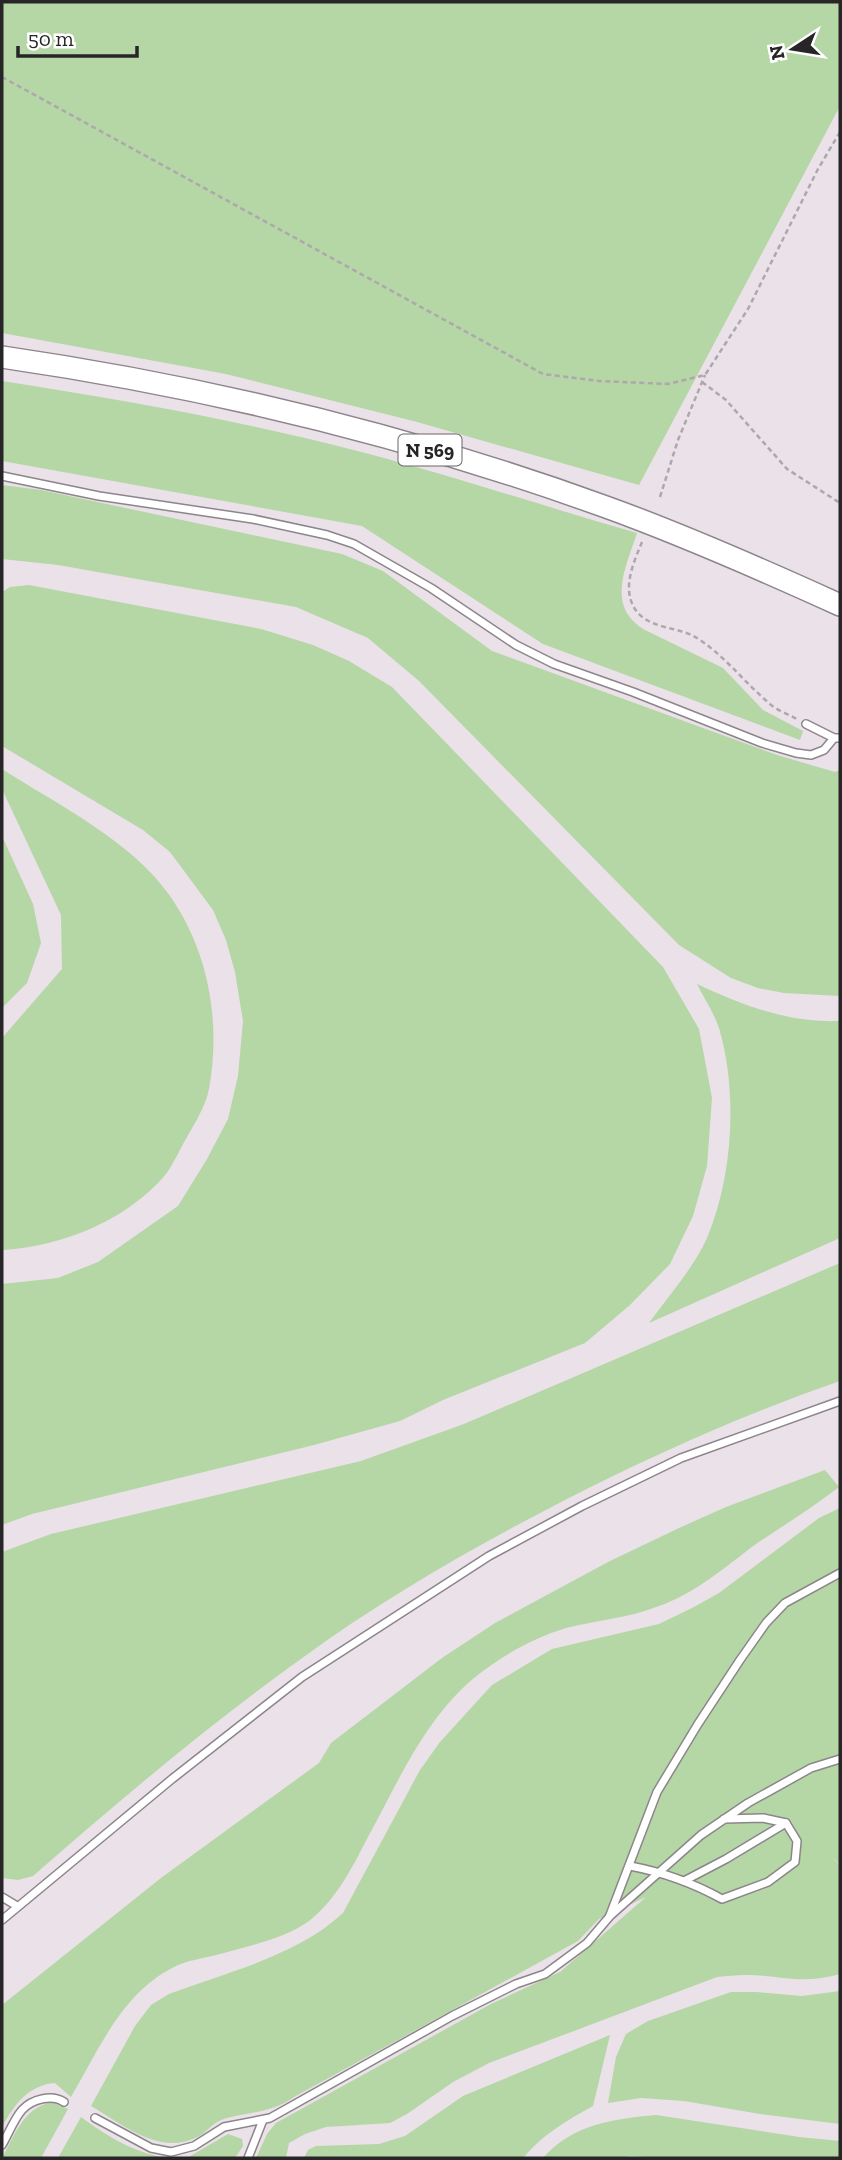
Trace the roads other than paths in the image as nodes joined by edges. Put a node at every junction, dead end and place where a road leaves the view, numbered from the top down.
1 (2, 357) edge
2 (2, 476) edge
3 (840, 605) edge
4 (806, 724) road end
5 (837, 738) edge
6 (840, 1401) edge
7 (840, 1573) edge
8 (840, 1759) edge
9 (724, 1819) junction
10 (786, 1823) junction
11 (630, 1866) junction
12 (660, 1872) junction
13 (683, 1881) junction
14 (2, 1897) edge
15 (18, 1906) junction
16 (610, 1916) junction
17 (2, 1920) edge
18 (64, 2102) dead end
19 (95, 2118) dead end
20 (263, 2120) junction
21 (2, 2145) edge
22 (247, 2158) edge

1 - 3 main road, N 569
2 - 5 lane
4 - 5 lane
6 - 15 lane
7 - 11 lane
8 - 9 lane
9 - 10 lane
9 - 12 lane
10 - 13 lane
10 - 13 lane
11 - 12 lane
11 - 16 lane
12 - 13 lane
12 - 16 lane
14 - 15 lane
15 - 17 lane
16 - 20 lane
18 - 21 lane
19 - 20 lane
20 - 22 lane

